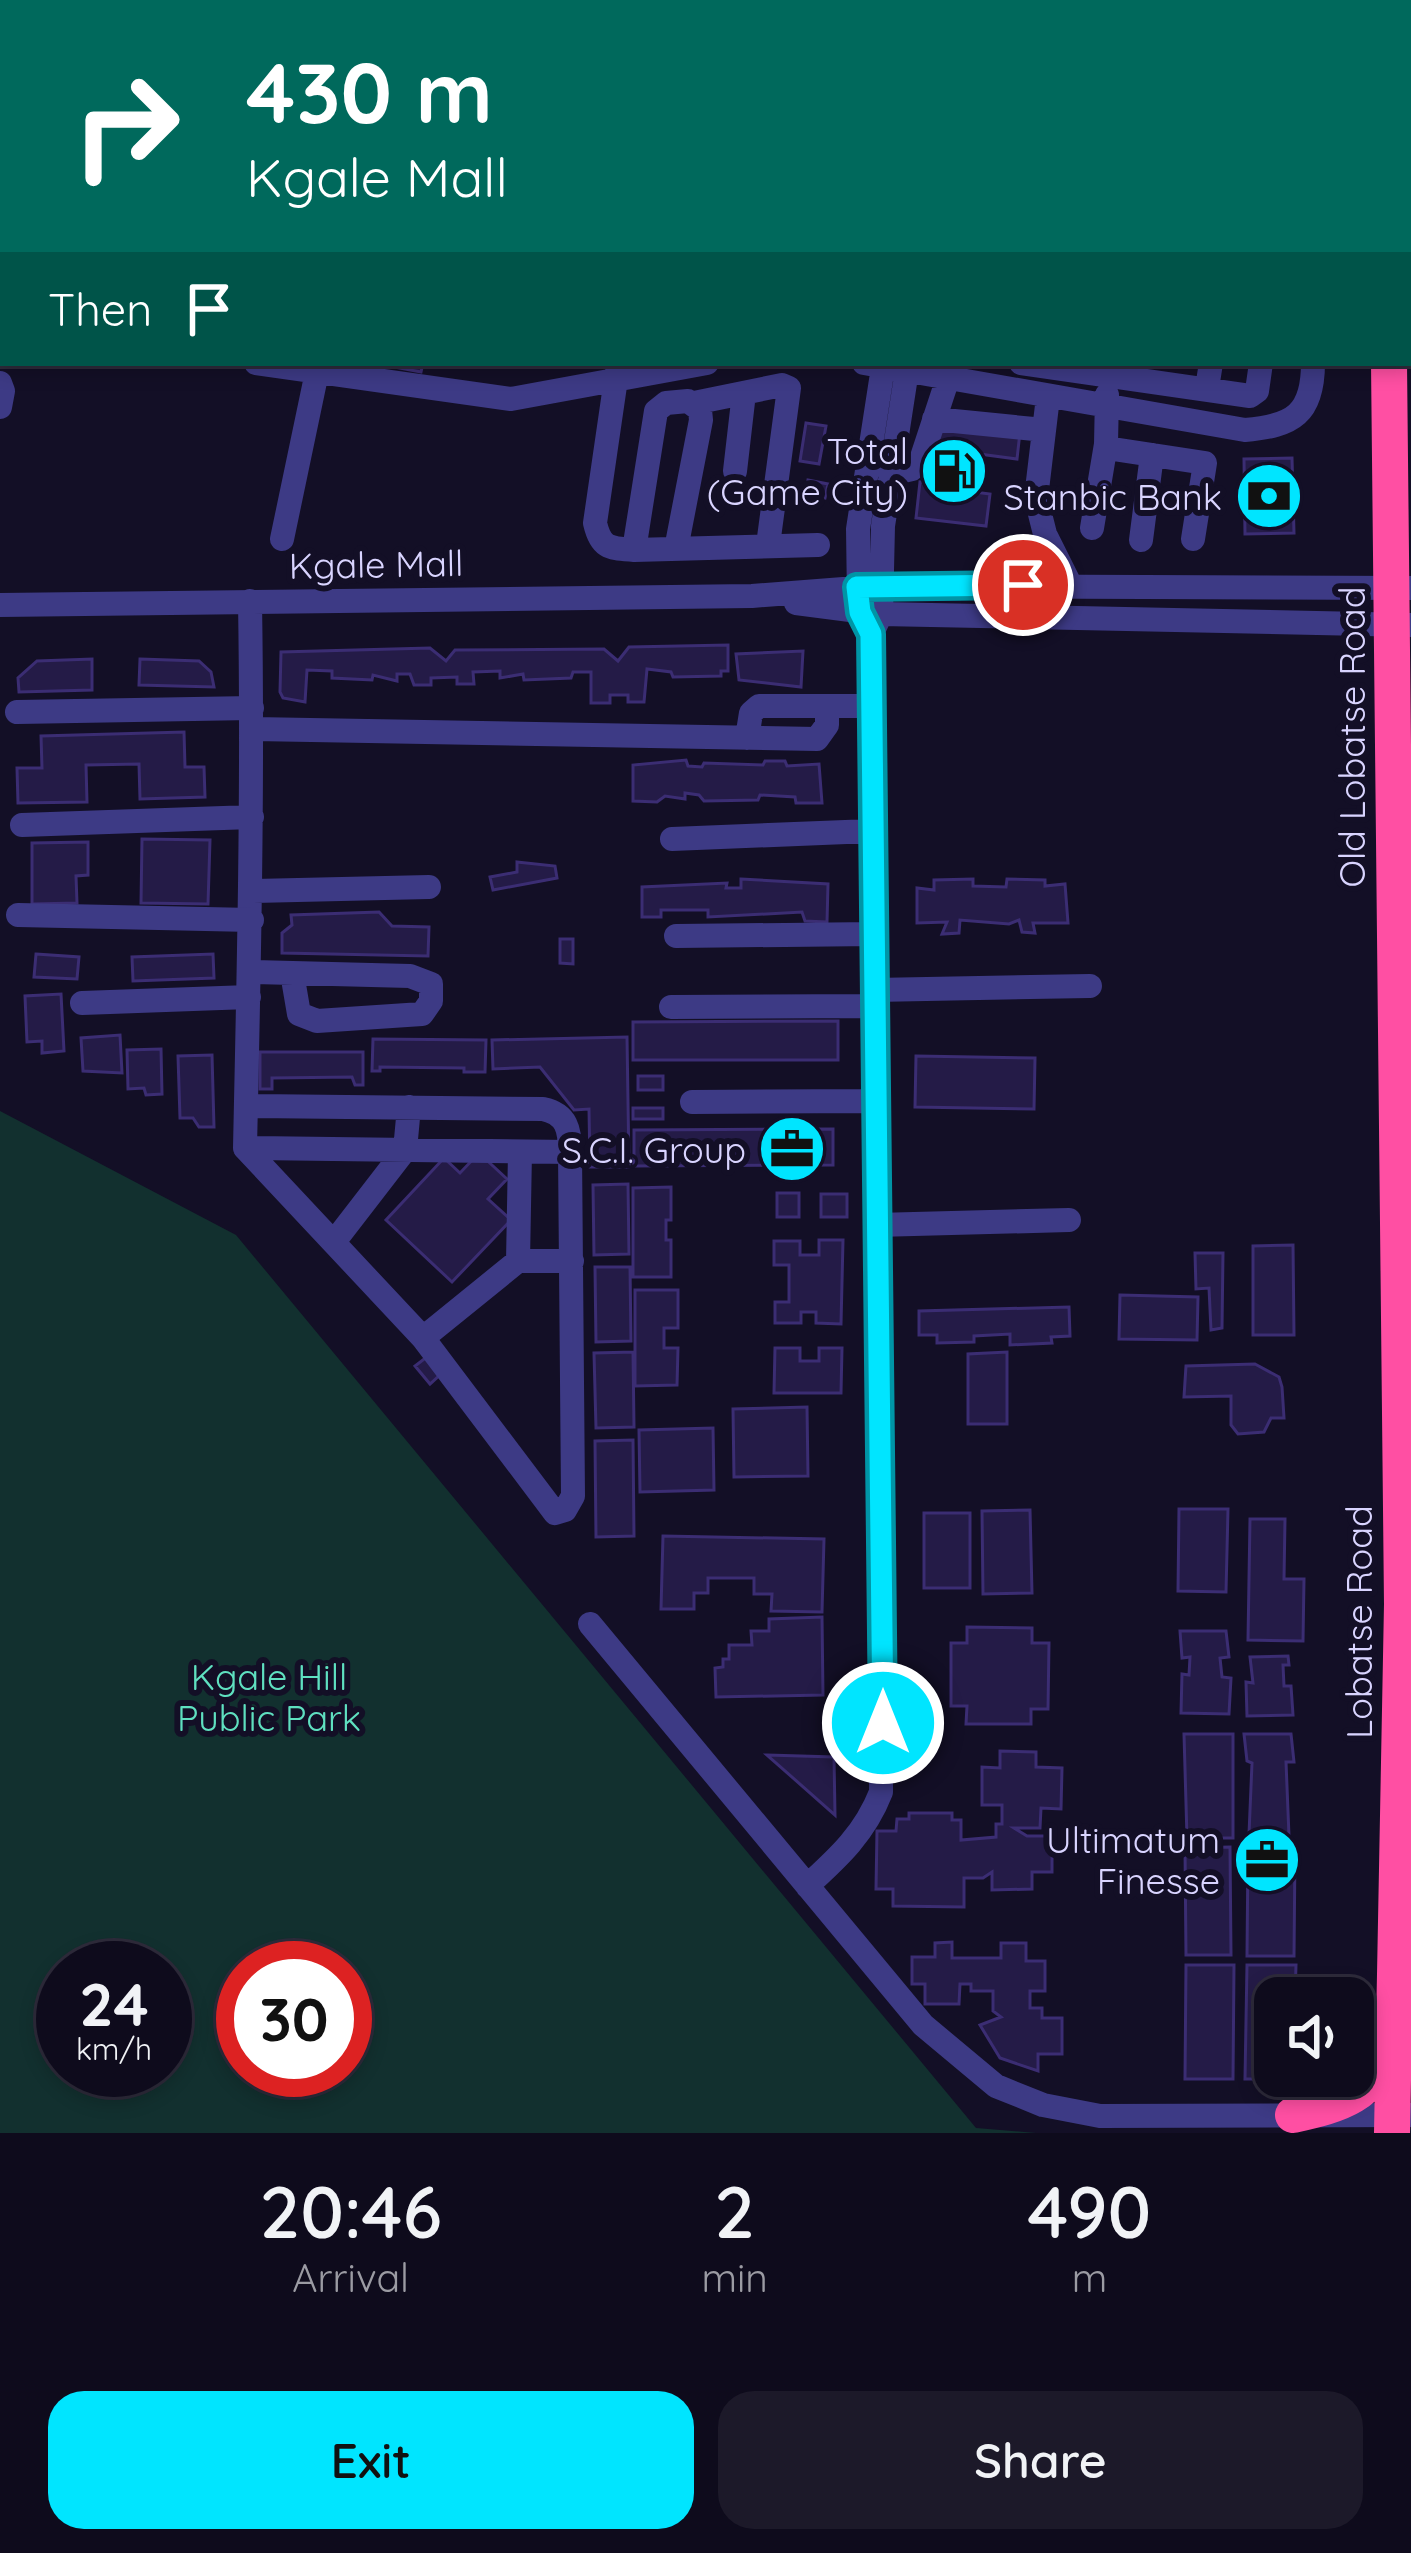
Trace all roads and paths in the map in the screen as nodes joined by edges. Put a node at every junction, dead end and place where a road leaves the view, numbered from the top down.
1 (276, 366) edge
2 (673, 366) edge
3 (885, 366) edge
4 (1025, 366) edge
5 (1261, 366) edge
6 (1313, 366) edge
7 (1389, 366) edge
8 (1077, 367) edge
9 (1113, 370) edge
10 (617, 371) edge
11 (317, 372) junction
12 (939, 372) edge
13 (1162, 373) edge
14 (981, 374) edge
15 (1209, 375) edge
16 (0, 383) edge
17 (1021, 392) junction
18 (744, 393) junction
19 (1060, 399) junction
20 (694, 403) junction
21 (0, 407) edge
22 (1105, 407) junction
23 (934, 418) junction
24 (1044, 430) junction
25 (1106, 444) junction
26 (1152, 455) junction
27 (735, 471) dead end
28 (890, 474) junction
29 (1092, 528) dead end
30 (282, 538) dead end
31 (1193, 539) dead end
32 (1142, 540) dead end
33 (768, 544) junction
34 (818, 545) dead end
35 (676, 549) junction
36 (634, 550) junction
37 (1070, 584) junction
38 (1401, 588) edge
39 (250, 601) junction
40 (0, 605) edge
41 (870, 607) junction
42 (1403, 625) edge
43 (871, 706) junction
44 (17, 712) dead end
45 (252, 719) junction
46 (252, 817) junction
47 (22, 825) dead end
48 (871, 831) junction
49 (672, 838) dead end
50 (429, 887) dead end
51 (252, 891) junction
52 (18, 914) dead end
53 (252, 920) junction
54 (874, 934) junction
55 (676, 936) dead end
56 (292, 974) junction
57 (249, 985) junction
58 (1090, 986) dead end
59 (874, 998) junction
60 (82, 1004) dead end
61 (671, 1007) dead end
62 (875, 1101) junction
63 (692, 1102) dead end
64 (246, 1106) junction
65 (409, 1107) junction
66 (1395, 1111) joint
67 (244, 1148) junction
68 (405, 1150) junction
69 (520, 1152) junction
70 (570, 1152) junction
71 (1069, 1220) dead end
72 (876, 1226) junction
73 (334, 1242) junction
74 (518, 1261) junction
75 (572, 1262) junction
76 (423, 1338) junction
77 (590, 1624) dead end
78 (807, 1886) junction
79 (1394, 2035) junction
80 (1293, 2115) junction
81 (1398, 2121) edge
82 (1339, 2133) edge

1 - 11 street
2 - 10 street
3 - 12 street
3 - 28 street
3 - 41 street
4 - 17 street
5 - 15 street
6 - 22 street
7 - 38 highway, Old Lobatse Road
8 - 9 street
8 - 19 street
9 - 13 street
9 - 22 street
10 - 11 street
10 - 36 street
11 - 30 street
12 - 14 street
12 - 23 street
13 - 15 street
14 - 17 street
16 - 21 street
17 - 19 street
18 - 20 street
18 - 27 street
18 - 33 street
19 - 22 street
19 - 24 street
20 - 35 street
20 - 36 street
22 - 25 street
23 - 24 street
23 - 28 street
24 - 37 street
25 - 26 street
25 - 29 street
26 - 31 street
26 - 32 street
28 - 41 street
33 - 34 street
33 - 35 street
35 - 36 street
37 - 38 street, Kgale Mall
37 - 41 street, Kgale Mall
38 - 42 highway, Old Lobatse Road
39 - 40 street, Kgale Mall
39 - 41 street, Kgale Mall
39 - 45 street
41 - 42 street, Kgale Mall
41 - 43 street
42 - 66 highway, Old Lobatse Road
43 - 45 street
43 - 48 street
44 - 45 street
45 - 46 street
46 - 47 street
46 - 51 street
48 - 49 street
48 - 54 street
50 - 51 street
51 - 53 street
52 - 53 street
53 - 57 street
54 - 55 street
54 - 59 street
56 - 56 street
56 - 57 street
57 - 60 street
57 - 64 street
58 - 59 street
59 - 61 street
59 - 62 street
62 - 63 street
62 - 72 street
64 - 65 street
64 - 67 street
65 - 68 street
65 - 70 street
66 - 79 highway, Lobatse Road
67 - 68 street
67 - 73 street
68 - 69 street
68 - 73 street
69 - 70 street
69 - 74 street
70 - 75 street
71 - 72 street
72 - 78 street
73 - 76 street
74 - 75 street
74 - 76 street
75 - 76 street
77 - 78 street
78 - 80 street
79 - 80 highway
79 - 81 highway, Lobatse Road
80 - 81 street
80 - 82 highway

